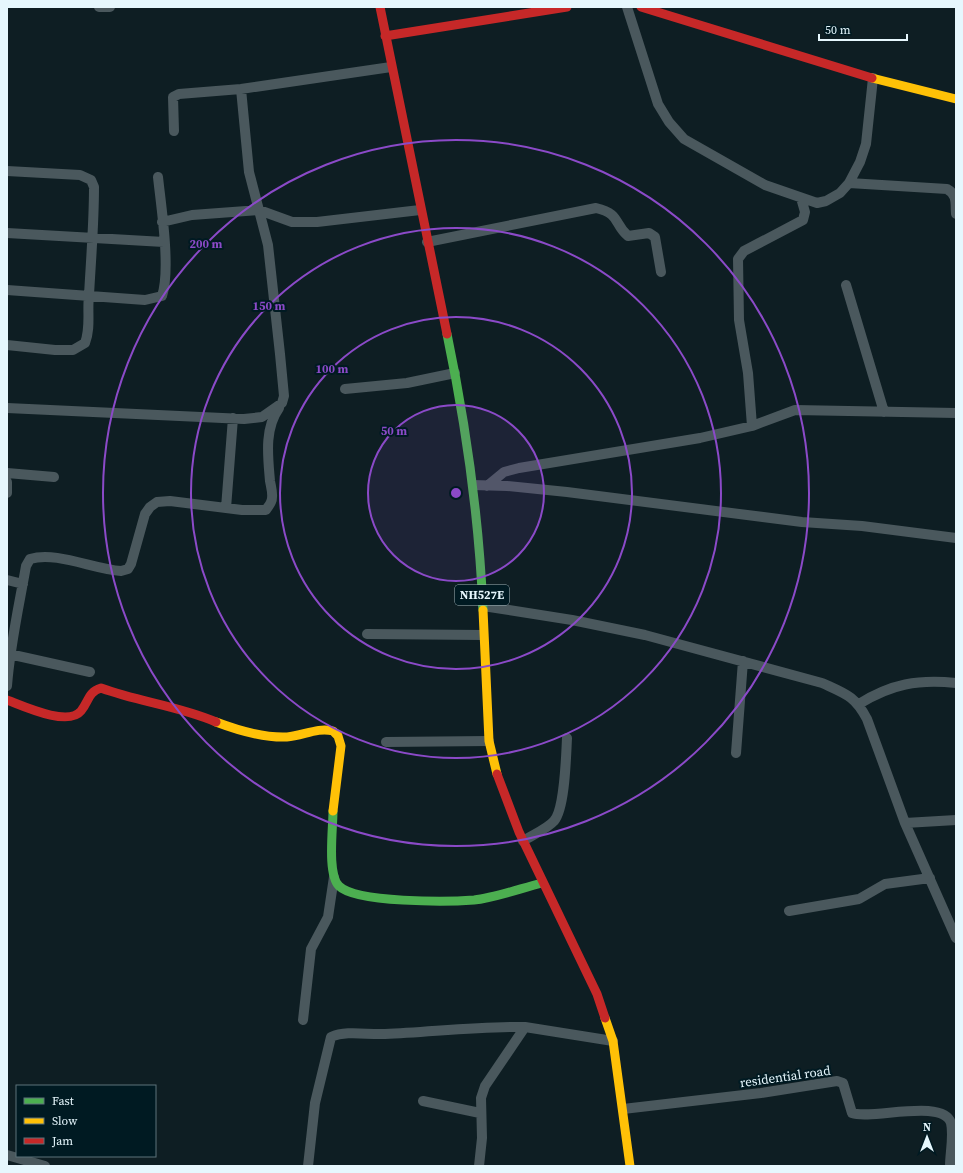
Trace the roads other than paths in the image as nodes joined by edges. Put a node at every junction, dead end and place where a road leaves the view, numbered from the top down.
1 (99, 7) edge
2 (110, 7) edge
3 (380, 7) edge
4 (567, 7) edge
5 (627, 7) edge
6 (641, 7) edge
7 (385, 36) junction
8 (391, 67) junction
9 (873, 78) junction
10 (241, 89) junction
11 (956, 99) edge
12 (174, 131) dead end
13 (7, 171) edge
14 (158, 177) dead end
15 (849, 182) junction
16 (801, 198) junction
17 (259, 210) junction
18 (420, 210) junction
19 (956, 214) edge
20 (162, 222) junction
21 (7, 232) edge
22 (94, 239) junction
23 (164, 242) junction
24 (427, 242) junction
25 (661, 272) dead end
26 (846, 285) dead end
27 (7, 290) edge
28 (88, 297) junction
29 (7, 346) edge
30 (455, 373) junction
31 (345, 389) dead end
32 (282, 404) junction
33 (7, 408) edge
34 (884, 412) junction
35 (956, 413) edge
36 (233, 418) junction
37 (752, 426) junction
38 (7, 473) edge
39 (54, 477) dead end
40 (7, 482) edge
41 (473, 485) junction
42 (487, 486) junction
43 (7, 493) edge
44 (226, 508) junction
45 (956, 538) edge
46 (7, 580) edge
47 (23, 584) junction
48 (483, 606) junction
49 (367, 634) dead end
50 (484, 635) junction
51 (9, 654) junction
52 (743, 661) junction
53 (90, 672) dead end
54 (956, 683) edge
55 (7, 686) edge
56 (7, 700) edge
57 (859, 704) junction
58 (567, 738) dead end
59 (489, 741) junction
60 (386, 742) dead end
61 (736, 753) dead end
62 (956, 820) edge
63 (905, 823) junction
64 (523, 841) junction
65 (334, 877) junction
66 (930, 878) junction
67 (542, 883) junction
68 (789, 910) dead end
69 (956, 938) edge
70 (303, 1020) dead end
71 (526, 1027) junction
72 (613, 1041) junction
73 (423, 1101) dead end
74 (623, 1109) junction
75 (480, 1113) junction
76 (7, 1155) edge
77 (45, 1166) edge
78 (308, 1166) edge
79 (480, 1166) edge
80 (630, 1166) edge
81 (950, 1166) edge

1 - 2 street
3 - 7 main road, NH527E
4 - 7 main road
5 - 16 street
6 - 9 main road
7 - 8 main road, NH527E
8 - 10 street
8 - 18 main road, NH527E
9 - 11 main road
9 - 15 street
10 - 12 street
10 - 17 street
13 - 22 street
14 - 20 street
15 - 16 street
15 - 19 street
16 - 37 street
17 - 18 street
17 - 20 street
17 - 32 street
18 - 24 main road, NH527E
20 - 23 street
21 - 22 street
22 - 23 street
22 - 28 street
23 - 28 street
24 - 25 street
24 - 30 main road, NH527E
26 - 34 street
27 - 28 street
28 - 29 street
30 - 31 street
30 - 41 main road, NH527E
32 - 36 street
32 - 44 street
33 - 36 street
34 - 35 street
34 - 37 street
36 - 44 street
37 - 42 street
38 - 39 street
40 - 43 street
41 - 42 street
41 - 48 main road, NH527E
42 - 45 street
44 - 47 street
46 - 47 street
47 - 51 street
48 - 50 main road, NH527E
48 - 52 street
49 - 50 street
50 - 59 main road, NH527E
51 - 53 street
51 - 55 street
52 - 57 street
52 - 61 street
54 - 57 street
56 - 65 main road
57 - 63 street
58 - 64 street
59 - 60 street
59 - 64 main road, NH527E
62 - 63 street
63 - 66 street
64 - 67 main road, NH527E
65 - 67 main road
65 - 70 street
66 - 68 street
66 - 69 street
67 - 72 main road, NH527E
71 - 72 street
71 - 75 street
71 - 78 street
72 - 74 main road, NH527E
73 - 75 street
74 - 80 main road, NH527E
74 - 81 street, residential road
75 - 79 street
76 - 77 street

